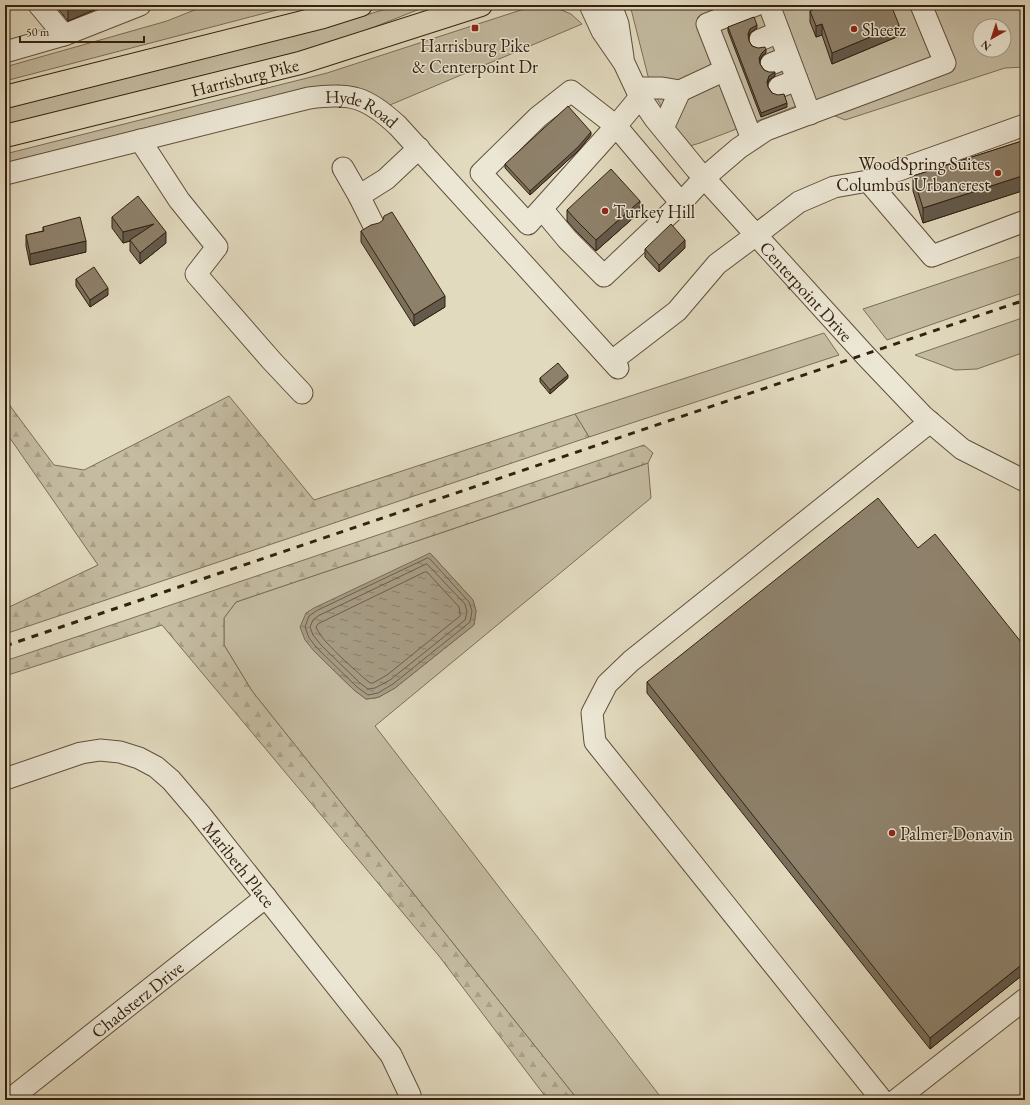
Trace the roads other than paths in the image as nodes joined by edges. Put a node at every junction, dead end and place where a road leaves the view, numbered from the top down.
1 (39, 5) edge
2 (140, 5) edge
3 (361, 5) edge
4 (481, 5) edge
5 (590, 5) edge
6 (611, 5) edge
7 (756, 5) edge
8 (769, 5) edge
9 (921, 5) edge
10 (779, 32) junction
11 (64, 35) junction
12 (760, 40) dead end
13 (5, 52) edge
14 (624, 63) junction
15 (731, 66) junction
16 (680, 91) junction
17 (638, 92) junction
18 (5, 97) edge
19 (810, 114) junction
20 (1025, 125) edge
21 (616, 126) junction
22 (663, 128) junction
23 (5, 136) edge
24 (752, 139) junction
25 (140, 140) junction
26 (419, 148) junction
27 (343, 168) dead end
28 (5, 174) edge
29 (704, 178) junction
30 (868, 181) junction
31 (359, 196) junction
32 (681, 203) junction
33 (542, 209) junction
34 (1025, 221) edge
35 (373, 224) edge
36 (756, 235) junction
37 (302, 393) dead end
38 (930, 422) junction
39 (1025, 481) edge
40 (5, 779) edge
41 (266, 897) junction
42 (1025, 999) edge
43 (410, 1097) edge
44 (9, 1100) edge
45 (882, 1100) edge
46 (896, 1100) edge

1 - 11 street
2 - 11 street
3 - 18 main road
4 - 23 main road, Harrisburg Pike
5 - 14 street, Centerpoint Drive
6 - 14 street, Centerpoint Drive
7 - 15 street
8 - 10 street
9 - 19 street
10 - 12 street
10 - 19 street
11 - 13 street
14 - 17 street, Centerpoint Drive
15 - 16 street
15 - 24 street
16 - 17 street
16 - 22 street
17 - 21 street
17 - 22 street, Centerpoint Drive
19 - 24 street
20 - 30 street
21 - 32 street
21 - 33 street
21 - 33 street
22 - 29 street, Centerpoint Drive
24 - 29 street
25 - 26 street, Hyde Road
25 - 28 street, Hyde Road
25 - 37 street
26 - 31 street
26 - 36 street, Hyde Road
27 - 31 street
29 - 32 street
29 - 36 street, Centerpoint Drive
30 - 34 street
30 - 36 street
31 - 35 street
32 - 33 street
36 - 38 street, Centerpoint Drive
38 - 39 street, Centerpoint Drive
38 - 45 street
40 - 41 street, Maribeth Place
41 - 43 street, Maribeth Place
41 - 44 street, Chadsterz Drive
42 - 46 street

